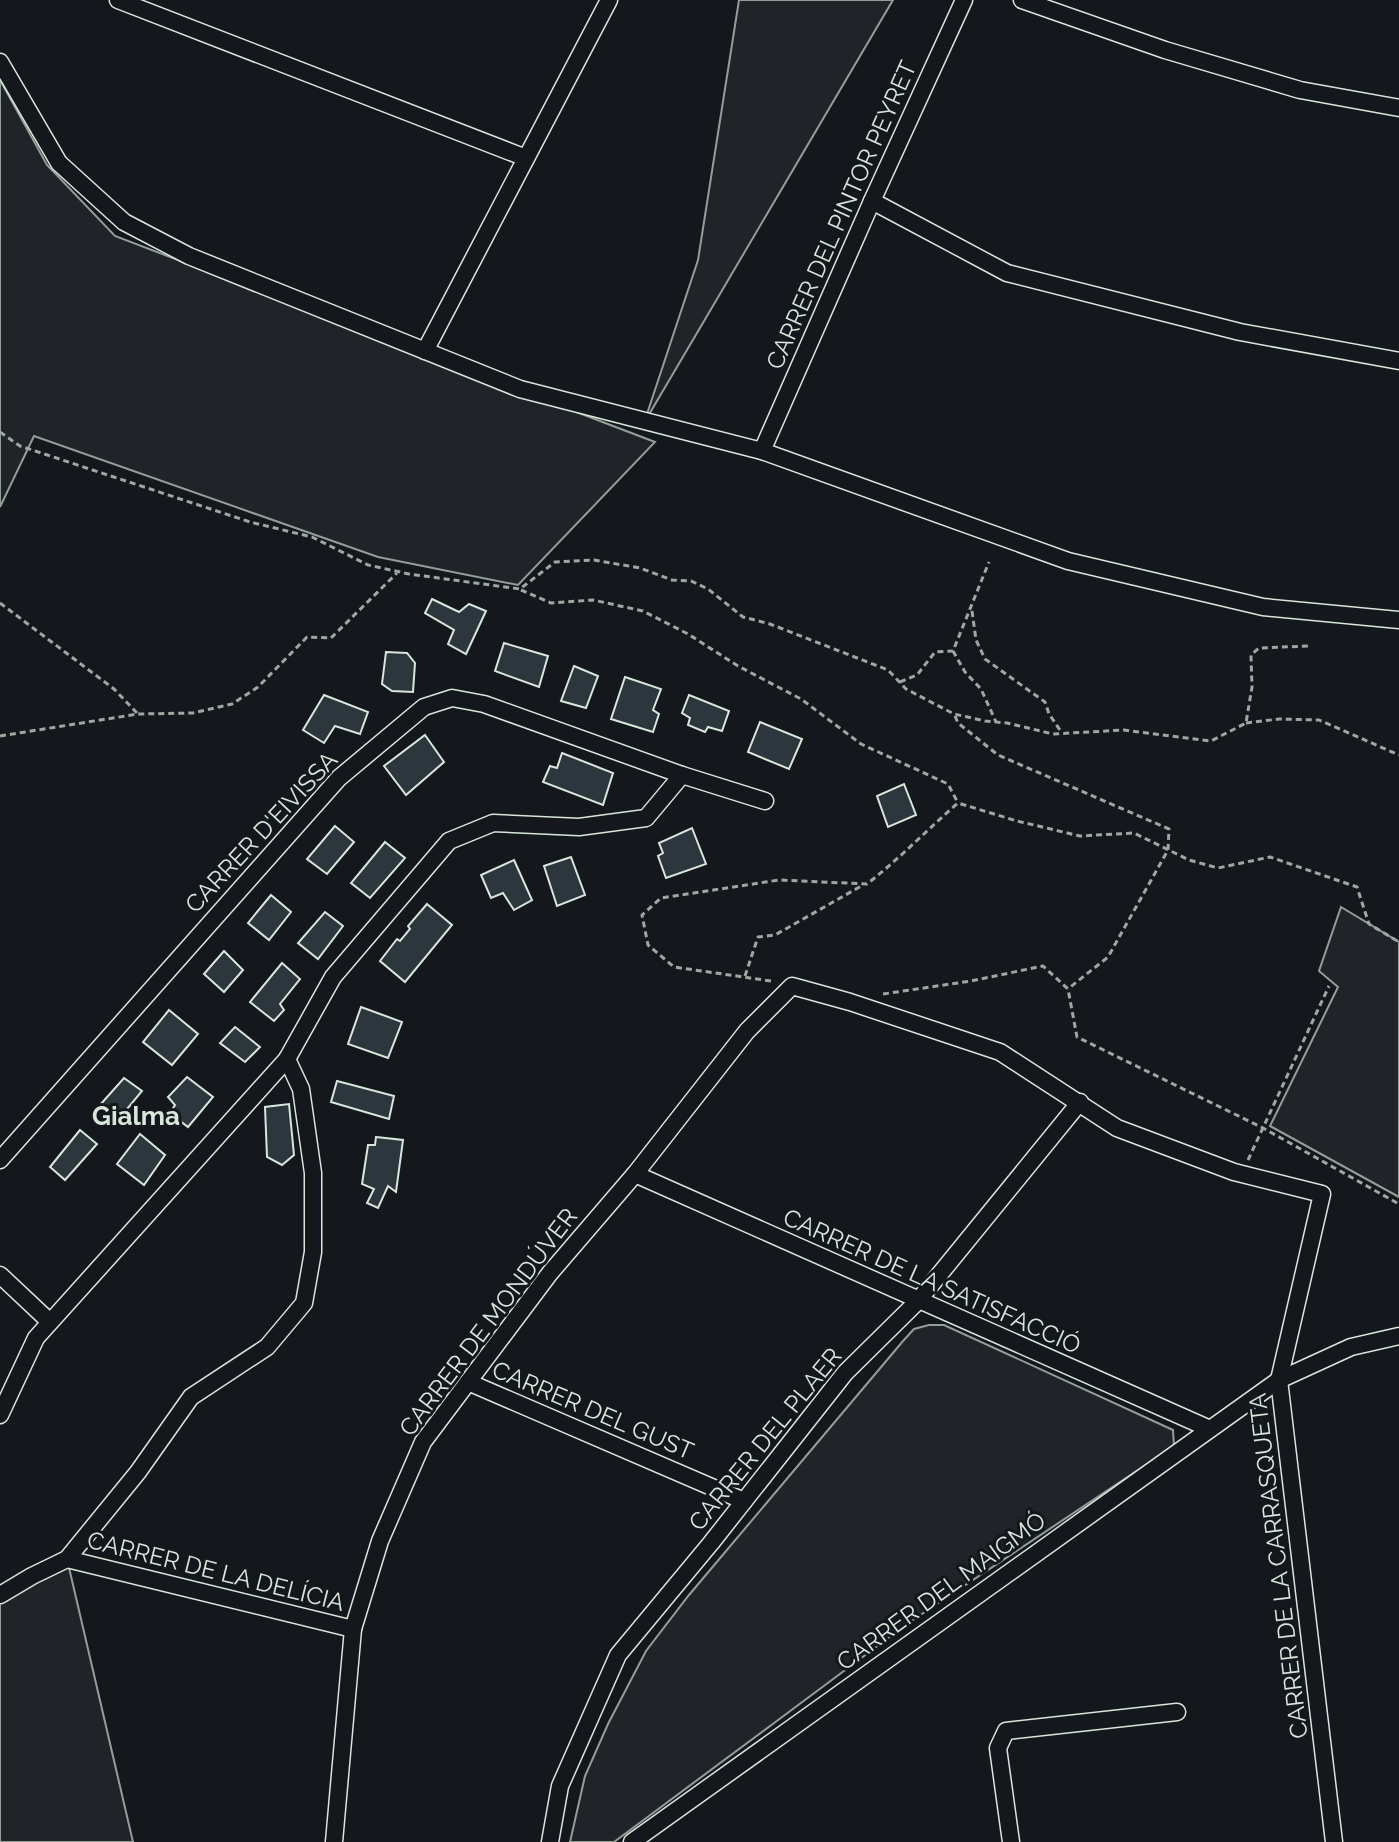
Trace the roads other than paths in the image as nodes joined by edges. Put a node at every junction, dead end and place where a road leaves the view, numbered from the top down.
1 (118, 0) edge
2 (609, 0) edge
3 (964, 0) edge
4 (1022, 0) edge
5 (0, 62) edge
6 (1399, 108) edge
7 (526, 158) junction
8 (872, 201) junction
9 (425, 351) junction
10 (1399, 361) edge
11 (762, 451) junction
12 (1399, 620) edge
13 (682, 775) junction
14 (765, 801) dead end
15 (287, 1059) junction
16 (1080, 1102) junction
17 (0, 1160) edge
18 (635, 1174) junction
19 (0, 1275) edge
20 (917, 1302) junction
21 (50, 1322) junction
22 (1399, 1336) edge
23 (1279, 1380) junction
24 (468, 1382) junction
25 (0, 1415) edge
26 (1210, 1429) junction
27 (744, 1501) junction
28 (67, 1559) junction
29 (0, 1595) edge
30 (353, 1629) junction
31 (1177, 1712) dead end
32 (334, 1842) edge
33 (550, 1842) edge
34 (632, 1842) edge
35 (1011, 1842) edge
36 (1334, 1842) edge

1 - 7 street
2 - 7 street
3 - 8 street, CARRER DEL PINTOR PEYRET
4 - 6 street
5 - 9 street
7 - 9 street
8 - 10 street
8 - 11 street, CARRER DEL PINTOR PEYRET
9 - 11 street
11 - 12 street
13 - 14 street, CARRER D'EIVISSA
13 - 15 street
13 - 17 street, CARRER D'EIVISSA
15 - 21 street
15 - 28 street
16 - 18 street, CARRER DE MONDÚVER
16 - 20 street, CARRER DEL PLAER
16 - 23 street, CARRER DE LA CARRASQUETA
18 - 20 street, CARRER DE LA SATISFACCIÓ
18 - 24 street, CARRER DE MONDÚVER
19 - 21 street
20 - 26 street, CARRER DE LA SATISFACCIÓ
20 - 27 street, CARRER DEL PLAER
21 - 25 street
22 - 23 street, CARRER DEL MAIGMÓ
23 - 26 street, CARRER DEL MAIGMÓ
23 - 36 street, CARRER DE LA CARRASQUETA
24 - 27 street, CARRER DEL GUST
24 - 30 street, CARRER DE MONDÚVER
26 - 34 street, CARRER DEL MAIGMÓ
27 - 33 street, CARRER DEL PLAER
28 - 29 street
28 - 30 street, CARRER DE LA DELÍCIA
30 - 32 street, CARRER DE MONDÚVER
31 - 35 street

